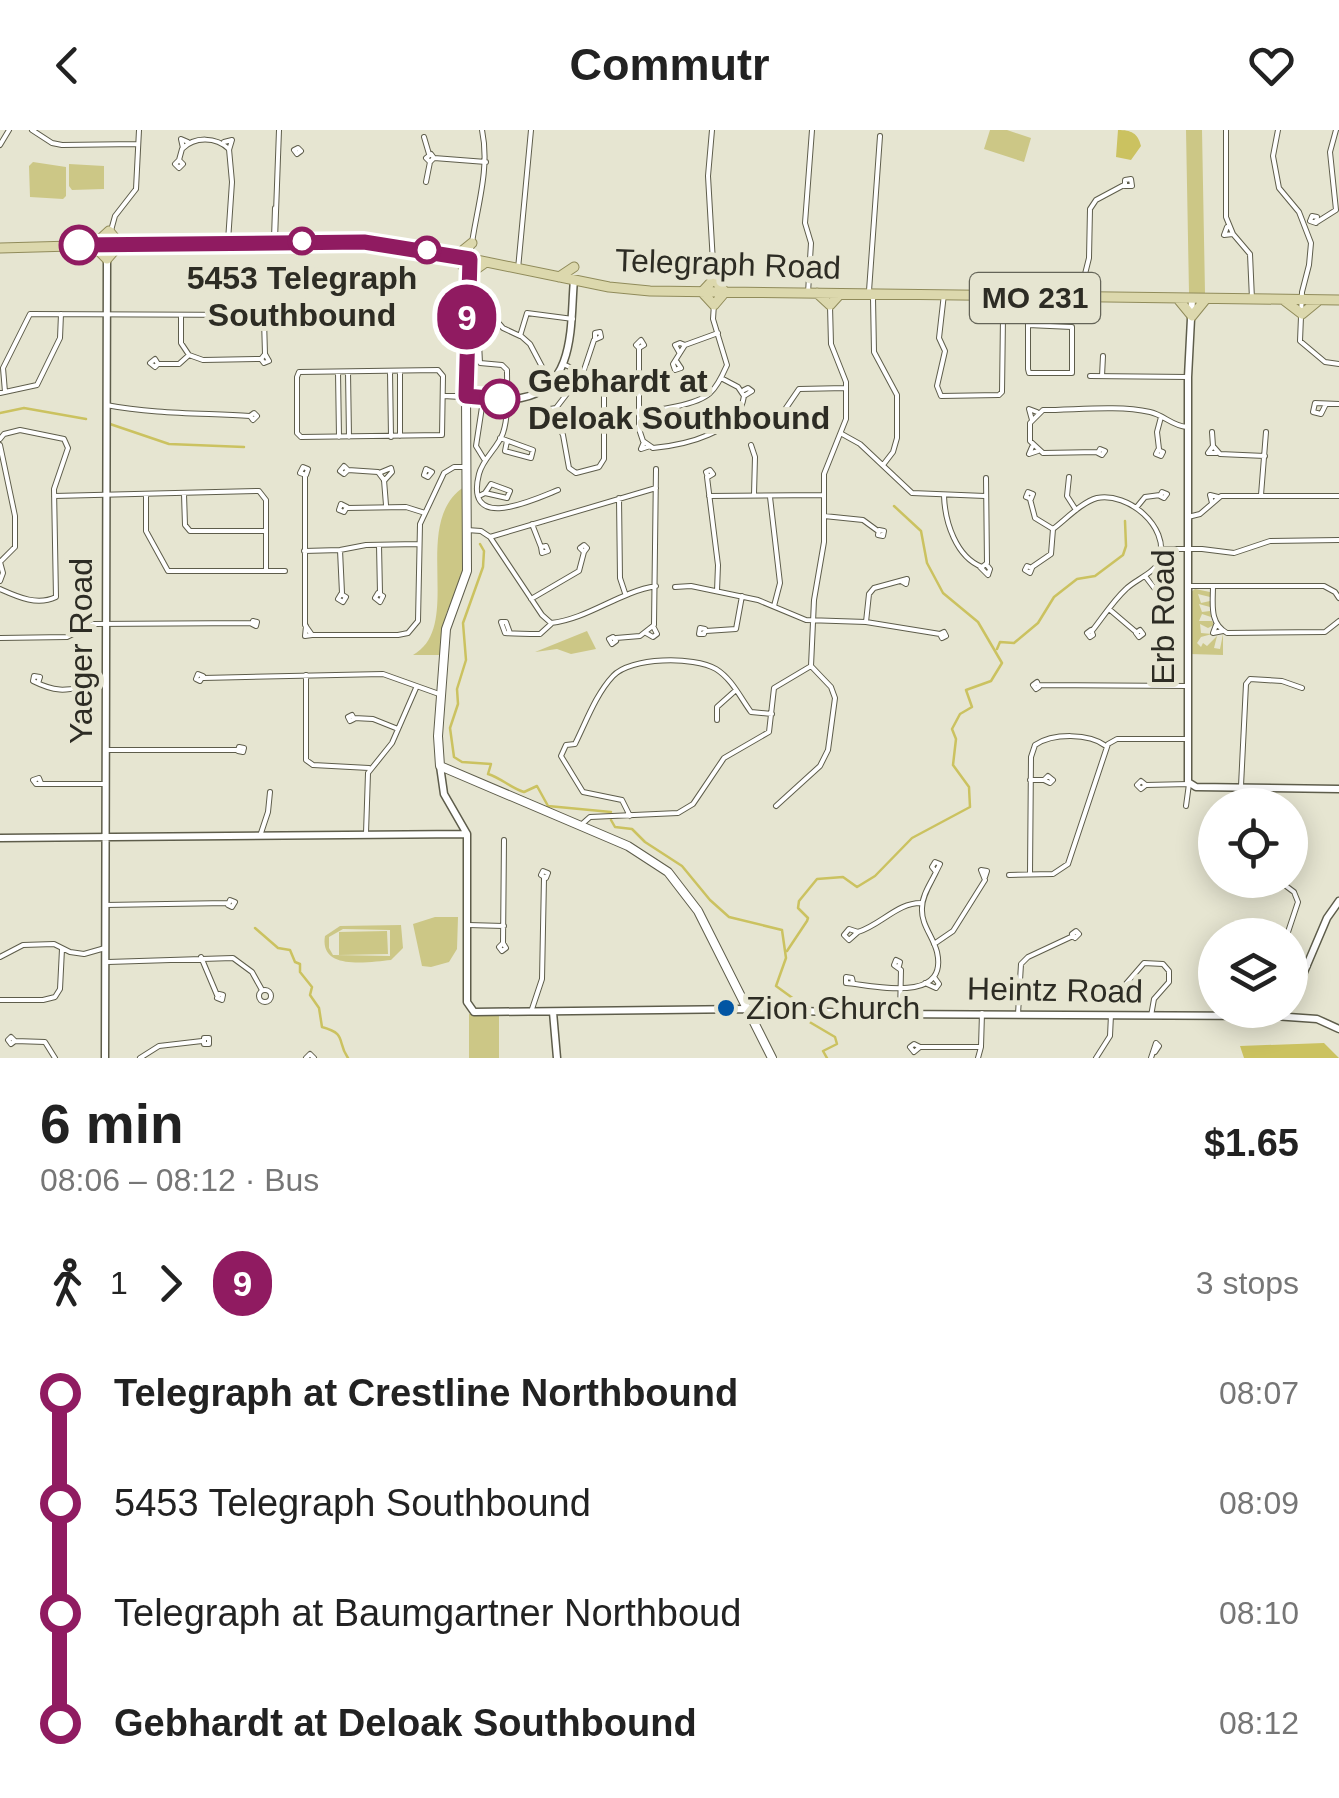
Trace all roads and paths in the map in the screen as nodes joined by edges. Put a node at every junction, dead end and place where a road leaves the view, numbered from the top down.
1 (9, 130) edge
2 (32, 130) edge
3 (139, 130) edge
4 (278, 130) edge
5 (482, 130) edge
6 (530, 130) edge
7 (712, 130) edge
8 (812, 130) edge
9 (1226, 130) edge
10 (1278, 130) edge
11 (1336, 130) edge
12 (880, 136) dead end
13 (424, 137) dead end
14 (138, 144) junction
15 (0, 145) edge
16 (278, 150) junction
17 (294, 150) dead end
18 (431, 158) junction
19 (178, 160) dead end
20 (486, 162) junction
21 (426, 182) dead end
22 (1124, 185) dead end
23 (1338, 211) edge
24 (1312, 220) junction
25 (109, 231) junction
26 (275, 234) junction
27 (228, 241) junction
28 (348, 241) junction
29 (472, 243) junction
30 (107, 244) junction
31 (120, 244) junction
32 (94, 245) junction
33 (1, 248) edge
34 (338, 251) dead end
35 (456, 256) junction
36 (107, 259) junction
37 (470, 259) junction
38 (486, 262) junction
39 (518, 269) junction
40 (469, 274) junction
41 (560, 278) junction
42 (714, 280) junction
43 (579, 282) junction
44 (702, 292) junction
45 (720, 292) junction
46 (813, 293) junction
47 (836, 293) junction
48 (871, 293) junction
49 (944, 294) junction
50 (998, 297) junction
51 (1028, 298) junction
52 (1079, 298) junction
53 (1178, 299) junction
54 (1192, 299) junction
55 (1206, 299) junction
56 (1252, 299) junction
57 (1283, 299) junction
58 (1302, 300) junction
59 (1319, 300) junction
60 (1339, 300) edge
61 (830, 305) junction
62 (714, 306) junction
63 (61, 314) junction
64 (107, 314) junction
65 (1302, 314) junction
66 (181, 316) junction
67 (1192, 316) junction
68 (572, 319) junction
69 (1028, 325) junction
70 (718, 333) junction
71 (520, 336) junction
72 (595, 338) dead end
73 (639, 348) dead end
74 (478, 349) junction
75 (467, 350) junction
76 (189, 355) junction
77 (1104, 356) dead end
78 (677, 362) dead end
79 (158, 364) dead end
80 (563, 364) junction
81 (1339, 364) edge
82 (390, 371) junction
83 (400, 371) junction
84 (338, 372) junction
85 (348, 372) junction
86 (583, 373) junction
87 (1090, 376) dead end
88 (1102, 376) junction
89 (1188, 377) junction
90 (722, 378) junction
91 (550, 382) junction
92 (847, 388) junction
93 (3, 392) edge
94 (443, 396) junction
95 (466, 396) junction
96 (480, 397) junction
97 (506, 399) junction
98 (1326, 404) dead end
99 (1339, 404) edge
100 (106, 405) junction
101 (482, 408) dead end
102 (786, 408) dead end
103 (639, 411) junction
104 (466, 414) junction
105 (250, 416) dead end
106 (1162, 417) junction
107 (604, 418) junction
108 (604, 426) junction
109 (1188, 427) junction
110 (1212, 432) dead end
111 (1266, 432) dead end
112 (842, 434) junction
113 (338, 437) junction
114 (349, 437) junction
115 (391, 437) junction
116 (400, 437) junction
117 (1, 438) edge
118 (504, 440) junction
119 (751, 444) dead end
120 (1159, 450) dead end
121 (1098, 452) dead end
122 (1265, 456) junction
123 (485, 460) junction
124 (882, 464) junction
125 (466, 467) junction
126 (656, 469) dead end
127 (348, 470) dead end
128 (379, 473) junction
129 (432, 474) dead end
130 (305, 476) dead end
131 (707, 477) dead end
132 (1068, 477) dead end
133 (986, 478) dead end
134 (440, 479) junction
135 (384, 480) junction
136 (656, 488) junction
137 (558, 490) dead end
138 (184, 494) junction
139 (146, 495) junction
140 (824, 495) junction
141 (1160, 495) dead end
142 (1261, 495) junction
143 (54, 496) junction
144 (106, 496) junction
145 (709, 496) junction
146 (754, 496) junction
147 (944, 496) junction
148 (986, 496) junction
149 (1339, 496) edge
150 (770, 497) junction
151 (618, 498) junction
152 (1030, 499) dead end
153 (386, 507) junction
154 (347, 508) dead end
155 (1136, 508) junction
156 (1077, 512) junction
157 (424, 514) junction
158 (824, 516) junction
159 (1188, 516) junction
160 (532, 524) junction
161 (1053, 529) junction
162 (467, 530) junction
163 (266, 531) junction
164 (878, 531) dead end
165 (490, 537) junction
166 (1339, 540) edge
167 (418, 544) junction
168 (379, 545) junction
169 (541, 547) dead end
170 (1160, 549) junction
171 (1188, 549) junction
172 (340, 550) junction
173 (304, 551) junction
174 (584, 552) dead end
175 (0, 562) edge
176 (1032, 567) dead end
177 (266, 570) junction
178 (285, 570) dead end
179 (1144, 576) junction
180 (0, 581) edge
181 (901, 581) dead end
182 (656, 586) junction
183 (1188, 586) junction
184 (1213, 586) junction
185 (675, 587) dead end
186 (0, 589) edge
187 (717, 591) junction
188 (380, 593) dead end
189 (1158, 593) dead end
190 (342, 594) dead end
191 (626, 594) junction
192 (742, 596) junction
193 (531, 598) junction
194 (1339, 598) edge
195 (774, 607) junction
196 (1109, 610) junction
197 (813, 622) junction
198 (866, 622) junction
199 (252, 623) dead end
200 (551, 623) junction
201 (1338, 623) edge
202 (106, 624) junction
203 (706, 631) dead end
204 (1092, 631) dead end
205 (1335, 631) edge
206 (1136, 632) dead end
207 (510, 634) dead end
208 (940, 634) dead end
209 (0, 638) edge
210 (616, 638) dead end
211 (811, 666) junction
212 (306, 675) junction
213 (203, 678) dead end
214 (38, 683) dead end
215 (106, 684) junction
216 (1040, 686) dead end
217 (1188, 686) junction
218 (416, 688) junction
219 (1302, 688) dead end
220 (736, 690) junction
221 (442, 695) junction
222 (772, 714) junction
223 (354, 718) dead end
224 (717, 720) dead end
225 (399, 730) junction
226 (1188, 739) junction
227 (1106, 746) junction
228 (105, 750) junction
229 (238, 750) dead end
230 (439, 756) junction
231 (440, 766) junction
232 (370, 768) junction
233 (453, 770) junction
234 (1030, 780) junction
235 (1044, 780) dead end
236 (41, 783) dead end
237 (442, 783) junction
238 (105, 784) junction
239 (1190, 784) junction
240 (1146, 785) dead end
241 (1241, 786) junction
242 (1339, 790) edge
243 (270, 792) dead end
244 (776, 806) dead end
245 (1186, 806) dead end
246 (630, 816) junction
247 (581, 825) junction
248 (365, 834) junction
249 (466, 834) junction
250 (260, 836) junction
251 (0, 838) edge
252 (104, 838) junction
253 (504, 840) dead end
254 (936, 872) dead end
255 (1030, 874) junction
256 (1009, 875) dead end
257 (986, 877) dead end
258 (544, 878) dead end
259 (1339, 901) edge
260 (228, 903) dead end
261 (922, 903) junction
262 (105, 905) junction
263 (467, 925) junction
264 (504, 926) junction
265 (858, 932) dead end
266 (1073, 936) dead end
267 (503, 943) dead end
268 (934, 944) junction
269 (105, 948) junction
270 (62, 949) junction
271 (0, 957) edge
272 (201, 957) junction
273 (105, 962) junction
274 (899, 966) dead end
275 (1308, 966) edge
276 (932, 975) junction
277 (925, 983) junction
278 (853, 984) dead end
279 (262, 990) dead end
280 (900, 990) junction
281 (1118, 994) dead end
282 (218, 995) dead end
283 (0, 1000) edge
284 (747, 1009) junction
285 (760, 1009) junction
286 (530, 1012) junction
287 (553, 1012) junction
288 (900, 1014) junction
289 (982, 1014) junction
290 (1018, 1014) junction
291 (1198, 1014) edge
292 (1111, 1015) junction
293 (1151, 1016) junction
294 (1308, 1016) edge
295 (753, 1021) junction
296 (1339, 1029) edge
297 (15, 1040) dead end
298 (202, 1042) dead end
299 (920, 1047) dead end
300 (981, 1048) junction
301 (1155, 1052) dead end
302 (55, 1058) edge
303 (104, 1058) edge
304 (140, 1058) edge
305 (306, 1058) edge
306 (314, 1058) edge
307 (558, 1058) edge
308 (772, 1058) edge
309 (978, 1058) edge
310 (985, 1058) edge
311 (1096, 1058) edge
312 (1151, 1058) edge

1 - 15 street
2 - 14 street
3 - 14 street
4 - 16 street
5 - 20 street
6 - 39 street
7 - 42 street
8 - 46 street
9 - 56 street
10 - 24 street
11 - 23 street
12 - 48 street
13 - 18 street
14 - 25 street
16 - 17 street
16 - 26 street
18 - 20 street
18 - 21 street
19 - 27 street
20 - 29 street
22 - 52 street
23 - 24 street
24 - 58 street
25 - 30 street
25 - 31 main road
25 - 32 main road
26 - 27 main road, Telegraph Road / MO 231
26 - 28 main road, Telegraph Road / MO 231
27 - 31 main road, Telegraph Road / MO 231
28 - 34 main road
28 - 35 main road, Telegraph Road / MO 231
29 - 35 main road
29 - 37 street
30 - 31 main road, Telegraph Road / MO 231
30 - 32 main road, Telegraph Road / MO 231
30 - 36 street, Yaeger Road
31 - 36 main road
32 - 33 main road, Telegraph Road / MO 231
32 - 36 main road
35 - 37 main road, Telegraph Road / MO 231
35 - 40 main road
36 - 64 street, Yaeger Road
37 - 38 main road, Telegraph Road / MO 231
37 - 40 main road
38 - 39 main road, Telegraph Road / MO 231
38 - 40 main road
39 - 41 main road, Telegraph Road / MO 231
40 - 75 main road
41 - 43 main road, Telegraph Road / MO 231
41 - 43 main road
42 - 44 main road
42 - 45 main road
43 - 44 main road, Telegraph Road / MO 231
43 - 68 street
44 - 45 main road, Telegraph Road / MO 231
44 - 62 main road
45 - 46 main road, Telegraph Road / MO 231
45 - 62 main road
46 - 47 main road, Telegraph Road / MO 231
46 - 61 main road
47 - 48 main road, Telegraph Road / MO 231
47 - 61 main road
48 - 49 main road, Telegraph Road / MO 231
48 - 124 street
49 - 50 main road, Telegraph Road / MO 231
49 - 50 street
50 - 51 main road, Telegraph Road / MO 231
51 - 52 main road, Telegraph Road / MO 231
51 - 69 street
52 - 53 main road, Telegraph Road / MO 231
53 - 54 main road, Telegraph Road / MO 231
53 - 67 main road
54 - 55 main road, Telegraph Road / MO 231
54 - 67 street, Erb Road
55 - 56 main road, Telegraph Road / MO 231
55 - 67 main road
56 - 57 main road, Telegraph Road / MO 231
57 - 58 main road, Telegraph Road / MO 231
57 - 65 main road
58 - 59 main road, Telegraph Road / MO 231
58 - 65 street
59 - 60 main road, Telegraph Road / MO 231
59 - 65 main road
61 - 92 street
62 - 70 street
63 - 64 street
63 - 93 street
63 - 93 street
64 - 66 street
64 - 100 street, Yaeger Road
65 - 81 street
66 - 76 street
66 - 76 street
67 - 89 street, Erb Road
68 - 71 street
68 - 80 street
69 - 69 street
70 - 78 street
70 - 90 street
71 - 74 street
71 - 91 street
72 - 86 street
73 - 103 street
74 - 75 street
74 - 97 street
75 - 95 main road
76 - 79 street
77 - 88 street
80 - 86 street
80 - 91 street
82 - 83 street
82 - 85 street
82 - 115 street
83 - 94 street
83 - 116 street
84 - 85 street
84 - 113 street
84 - 113 street
85 - 114 street
86 - 107 street
86 - 108 street
87 - 88 street
88 - 89 street
89 - 109 street, Erb Road
90 - 103 street
90 - 103 street
91 - 97 street
92 - 102 street
92 - 112 street
94 - 95 street
94 - 116 street
95 - 96 street
95 - 104 main road
96 - 97 street
96 - 104 street
97 - 118 street
98 - 99 street
100 - 105 street
100 - 144 street, Yaeger Road
101 - 123 street
104 - 125 main road
106 - 109 street
106 - 120 street
106 - 121 street
107 - 108 street
107 - 108 street
109 - 159 street, Erb Road
110 - 122 street
111 - 122 street
112 - 124 street
112 - 140 street
113 - 114 street
114 - 115 street
115 - 116 street
117 - 143 street
117 - 175 street
118 - 118 street
118 - 123 street
119 - 146 street
122 - 142 street
123 - 137 street
124 - 147 street
125 - 134 street
125 - 162 main road
126 - 136 street
127 - 128 street
128 - 135 street
128 - 135 street
129 - 134 street
130 - 173 street
131 - 145 street
132 - 156 street
133 - 148 street
134 - 157 street
135 - 153 street
136 - 151 street
136 - 182 street
138 - 139 street
138 - 163 street
138 - 163 street
139 - 144 street
139 - 177 street
140 - 150 street
140 - 158 street
141 - 155 street
142 - 149 street
142 - 159 street
143 - 144 street
143 - 186 street
144 - 202 street, Yaeger Road
145 - 146 street
145 - 187 street
146 - 150 street
147 - 148 street
147 - 148 street
150 - 195 street
151 - 160 street
151 - 191 street
152 - 161 street
153 - 154 street
153 - 157 street
155 - 156 street
155 - 170 street
156 - 161 street
157 - 167 street
158 - 164 street
158 - 197 street
159 - 171 street, Erb Road
160 - 165 street
160 - 169 street
161 - 176 street
162 - 165 street
162 - 221 main road
163 - 177 street
165 - 193 street
166 - 171 street
167 - 168 street
167 - 173 street
168 - 172 street
168 - 188 street
170 - 171 street
170 - 179 street
171 - 183 street, Erb Road
172 - 173 street
172 - 190 street
174 - 193 street
175 - 180 street
177 - 178 street
179 - 189 street
179 - 196 street
181 - 198 street
182 - 191 street
182 - 210 street
183 - 184 street
183 - 217 street, Erb Road
184 - 194 street
184 - 205 street
185 - 187 street
187 - 192 street
191 - 200 street
192 - 195 street
192 - 203 street
193 - 200 street
195 - 197 street
196 - 204 street
196 - 206 street
197 - 198 street
197 - 211 street
198 - 208 street
199 - 202 street
200 - 207 street
201 - 205 street
202 - 209 street
202 - 215 street, Yaeger Road
211 - 222 street
211 - 244 street
212 - 213 street
212 - 218 street
212 - 232 street
214 - 215 street
215 - 228 street, Yaeger Road
216 - 217 street
217 - 226 street, Erb Road
218 - 221 street
218 - 225 street
219 - 241 street
220 - 222 street
220 - 224 street
220 - 246 street
221 - 230 main road
222 - 246 street
223 - 225 street
225 - 232 street
226 - 227 street
226 - 239 street, Erb Road
227 - 234 street
227 - 255 street
228 - 229 street
228 - 238 street, Yaeger Road
230 - 231 main road
230 - 233 main road
231 - 233 main road
231 - 237 street
232 - 248 street
233 - 237 street
233 - 247 main road
234 - 235 street
234 - 255 street
236 - 238 street
237 - 249 street
238 - 252 street, Yaeger Road
239 - 240 street
239 - 241 street
239 - 245 street
241 - 242 street
243 - 250 street
246 - 247 street
247 - 284 main road
248 - 249 street
248 - 250 street
249 - 263 street
250 - 252 street
251 - 252 street
252 - 262 street, Yaeger Road
253 - 264 street
254 - 261 street
255 - 256 street
257 - 268 street
258 - 286 street
259 - 275 street
260 - 262 street
261 - 265 street
261 - 268 street
262 - 269 street, Yaeger Road
263 - 264 street
263 - 286 street, Heintz Road
264 - 267 street
266 - 290 street
268 - 276 street
269 - 270 street
269 - 273 street, Yaeger Road
270 - 271 street
270 - 283 street
272 - 273 street
272 - 279 street
272 - 282 street
273 - 303 street, Yaeger Road
274 - 280 street
276 - 277 street
276 - 277 street
277 - 280 street
278 - 280 street
280 - 288 street
281 - 293 street
284 - 285 street, Heintz Road
284 - 287 street, Heintz Road
284 - 295 main road
285 - 288 street, Heintz Road
285 - 295 street
286 - 287 street, Heintz Road
287 - 307 street
288 - 289 street, Heintz Road
289 - 290 street, Heintz Road
289 - 300 street
290 - 292 street, Heintz Road
291 - 293 street, Heintz Road
292 - 293 street, Heintz Road
292 - 311 street
294 - 296 street, Heintz Road
295 - 308 main road
297 - 302 street
298 - 304 street
299 - 300 street
300 - 309 street
300 - 310 street
301 - 312 street
305 - 306 street

